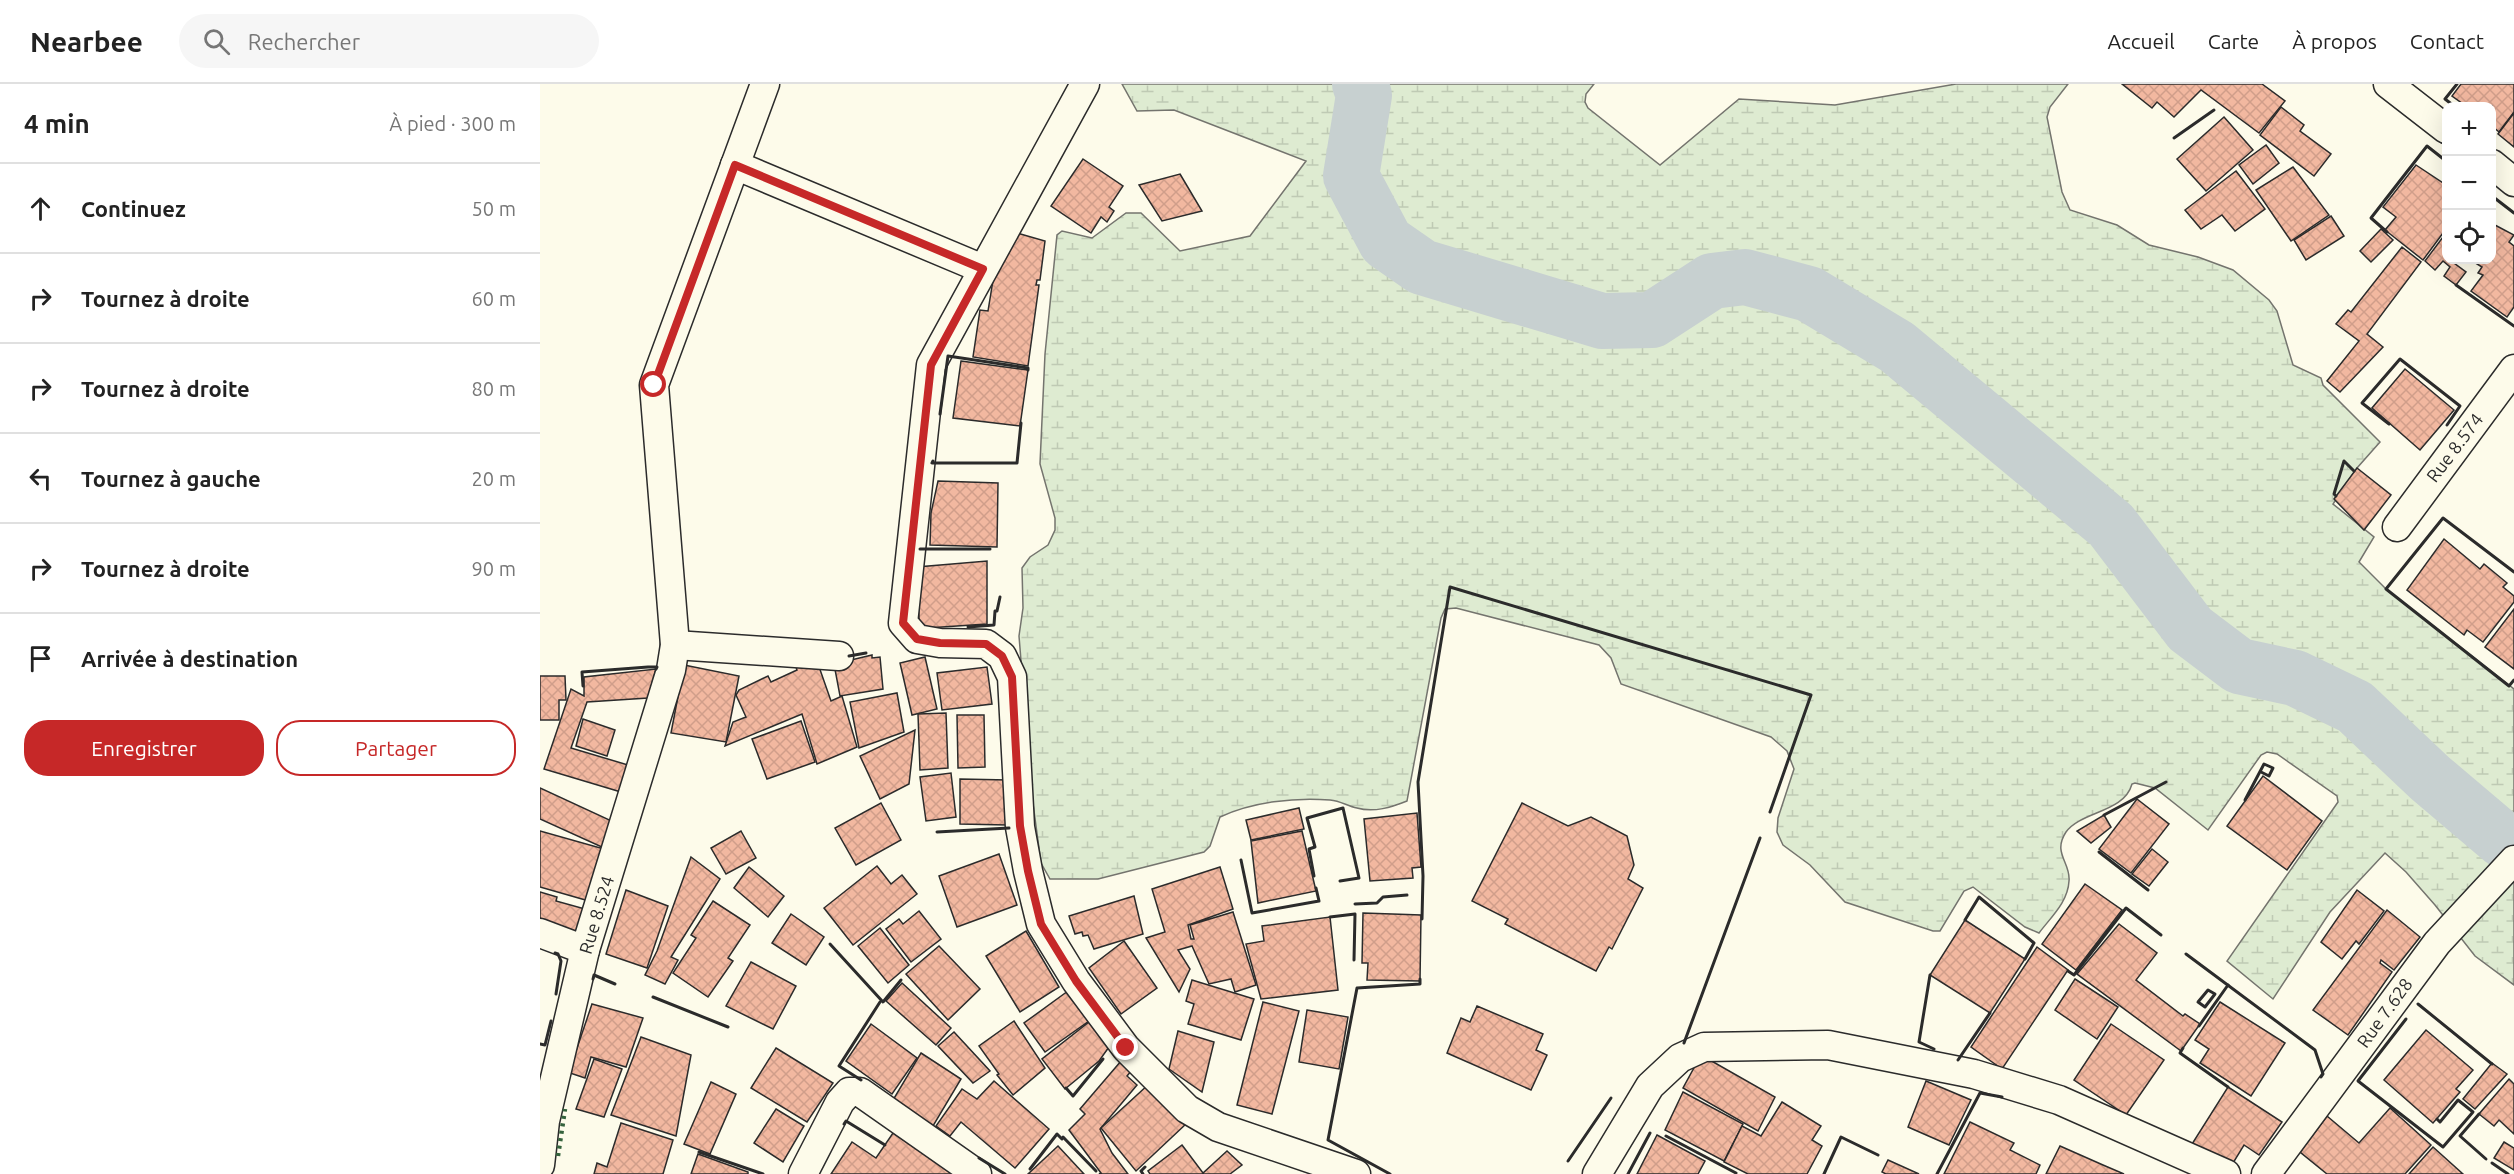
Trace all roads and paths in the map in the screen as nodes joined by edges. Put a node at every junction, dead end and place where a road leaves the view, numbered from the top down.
1 (765, 84) edge
2 (1085, 84) edge
3 (2388, 84) edge
4 (2442, 126) edge
5 (735, 165) junction
6 (2496, 167) edge
7 (2514, 182) edge
8 (983, 269) junction
9 (2514, 369) edge
10 (2397, 527) dead end
11 (839, 656) dead end
12 (673, 658) junction
13 (2514, 860) edge
14 (540, 933) edge
15 (585, 950) junction
16 (540, 1165) edge
17 (803, 1174) edge
18 (977, 1174) edge
19 (1356, 1174) edge
20 (1597, 1174) edge
21 (2226, 1174) edge
22 (2266, 1174) edge

1 - 5 street
2 - 8 street
3 - 4 street
5 - 8 street
5 - 12 street
6 - 7 street
8 - 19 street
9 - 10 street, Rue 8.574
11 - 12 street
12 - 15 street, Rue 8.524
13 - 22 street, Rue 7.628
14 - 15 street
15 - 16 street, Rue 8.524
17 - 18 street
20 - 21 street

